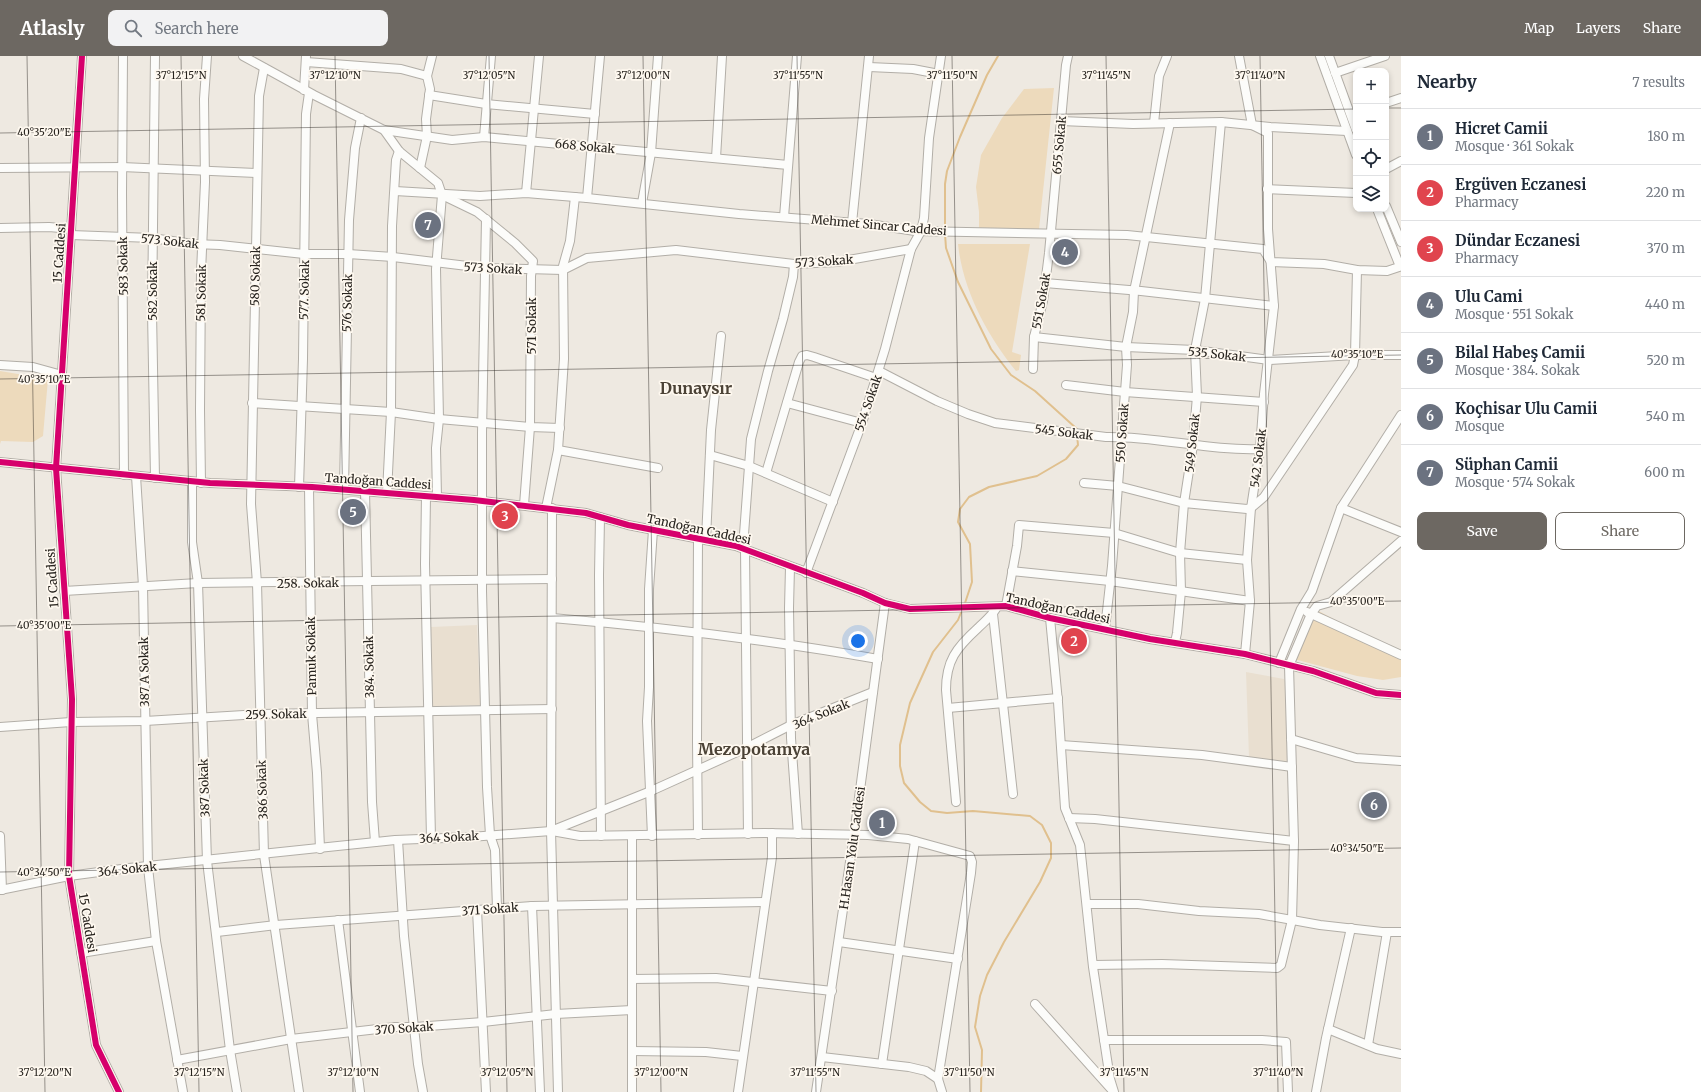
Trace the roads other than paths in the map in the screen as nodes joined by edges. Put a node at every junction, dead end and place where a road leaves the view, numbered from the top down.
1 (82, 56) edge
2 (123, 56) edge
3 (155, 56) edge
4 (207, 56) edge
5 (243, 56) edge
6 (432, 56) edge
7 (491, 56) edge
8 (539, 56) edge
9 (600, 56) edge
10 (658, 56) edge
11 (722, 56) edge
12 (797, 56) edge
13 (869, 56) edge
14 (941, 56) edge
15 (1068, 56) edge
16 (1167, 56) edge
17 (1239, 56) edge
18 (1320, 56) edge
19 (1329, 56) edge
20 (1385, 56) edge
21 (306, 59) edge
22 (869, 67) junction
23 (264, 68) junction
24 (1335, 73) junction
25 (939, 74) junction
26 (427, 76) junction
27 (307, 91) junction
28 (429, 96) junction
29 (1401, 98) edge
30 (1389, 102) edge
31 (486, 104) junction
32 (534, 108) junction
33 (595, 114) junction
34 (1353, 114) edge
35 (361, 118) junction
36 (1061, 121) junction
37 (1222, 122) junction
38 (1154, 123) junction
39 (1170, 123) junction
40 (1252, 125) junction
41 (384, 130) junction
42 (1347, 131) junction
43 (427, 136) junction
44 (484, 137) junction
45 (532, 142) junction
46 (592, 146) junction
47 (1353, 147) edge
48 (399, 151) junction
49 (651, 153) junction
50 (716, 158) junction
51 (1401, 161) edge
52 (788, 165) junction
53 (75, 167) junction
54 (122, 167) junction
55 (1389, 167) edge
56 (0, 168) edge
57 (153, 168) junction
58 (420, 168) junction
59 (205, 170) junction
60 (257, 174) junction
61 (1267, 189) junction
62 (395, 192) junction
63 (1353, 193) edge
64 (526, 194) junction
65 (442, 195) junction
66 (575, 197) junction
67 (587, 198) junction
68 (642, 203) junction
69 (1378, 212) edge
70 (1388, 212) edge
71 (784, 217) junction
72 (486, 219) junction
73 (852, 223) junction
74 (0, 228) edge
75 (71, 232) junction
76 (921, 232) junction
77 (1051, 234) junction
78 (122, 237) junction
79 (1146, 237) junction
80 (152, 238) junction
81 (1401, 242) edge
82 (1210, 244) junction
83 (202, 245) junction
84 (255, 249) junction
85 (911, 250) junction
86 (304, 254) junction
87 (348, 254) junction
88 (393, 257) junction
89 (1271, 262) junction
90 (437, 263) junction
91 (794, 264) junction
92 (1400, 266) edge
93 (484, 268) junction
94 (532, 270) junction
95 (563, 270) junction
96 (1357, 270) junction
97 (1045, 283) junction
98 (1134, 290) junction
99 (1205, 299) junction
100 (1274, 306) junction
101 (721, 336) dead end
102 (1034, 337) junction
103 (1126, 347) junction
104 (1195, 350) junction
105 (1355, 355) junction
106 (1401, 355) edge
107 (1269, 360) junction
108 (0, 365) edge
109 (1033, 369) dead end
110 (62, 375) junction
111 (877, 375) junction
112 (1066, 385) dead end
113 (1125, 392) junction
114 (1197, 396) junction
115 (1264, 402) junction
116 (252, 404) junction
117 (787, 404) junction
118 (301, 406) junction
119 (346, 410) junction
120 (391, 412) junction
121 (1401, 415) edge
122 (439, 419) junction
123 (482, 422) junction
124 (862, 423) junction
125 (530, 427) junction
126 (560, 428) junction
127 (1121, 437) junction
128 (1193, 445) junction
129 (1260, 449) junction
130 (558, 450) junction
131 (710, 455) junction
132 (0, 462) edge
133 (749, 466) junction
134 (56, 468) junction
135 (658, 468) dead end
136 (766, 473) junction
137 (124, 475) junction
138 (136, 476) junction
139 (155, 478) junction
140 (192, 482) junction
141 (201, 483) junction
142 (1084, 483) dead end
143 (252, 485) junction
144 (1118, 486) junction
145 (299, 487) junction
146 (309, 487) junction
147 (344, 490) junction
148 (365, 491) junction
149 (387, 493) junction
150 (426, 496) junction
151 (437, 497) junction
152 (481, 500) junction
153 (833, 502) junction
154 (1184, 503) junction
155 (524, 505) junction
156 (549, 508) junction
157 (1251, 508) junction
158 (1341, 508) junction
159 (600, 517) junction
160 (653, 530) junction
161 (1401, 532) edge
162 (1114, 533) junction
163 (698, 538) junction
164 (706, 539) junction
165 (1401, 541) edge
166 (744, 548) junction
167 (1180, 552) junction
168 (1247, 560) junction
169 (790, 567) junction
170 (1012, 571) junction
171 (806, 573) junction
172 (482, 579) junction
173 (552, 579) junction
174 (425, 580) junction
175 (1110, 581) junction
176 (310, 582) junction
177 (368, 582) junction
178 (198, 583) junction
179 (257, 583) junction
180 (143, 586) junction
181 (64, 591) junction
182 (1181, 591) junction
183 (1250, 601) junction
184 (885, 603) junction
185 (1006, 606) junction
186 (1301, 609) junction
187 (995, 610) junction
188 (1311, 614) junction
189 (552, 618) junction
190 (1050, 618) junction
191 (600, 622) junction
192 (649, 628) junction
193 (1105, 629) junction
194 (697, 634) junction
195 (745, 638) junction
196 (1175, 642) junction
197 (790, 643) junction
198 (1245, 654) junction
199 (1401, 655) edge
200 (878, 659) junction
201 (1278, 663) junction
202 (1289, 666) junction
203 (873, 692) junction
204 (1401, 695) edge
205 (1058, 698) junction
206 (1004, 703) junction
207 (948, 708) junction
208 (552, 709) junction
209 (486, 710) junction
210 (371, 712) junction
211 (428, 712) junction
212 (260, 714) junction
213 (312, 714) junction
214 (203, 716) junction
215 (145, 721) junction
216 (71, 722) junction
217 (791, 725) junction
218 (0, 727) edge
219 (1291, 739) junction
220 (1061, 745) junction
221 (746, 748) junction
222 (1401, 761) edge
223 (1292, 767) junction
224 (697, 770) junction
225 (651, 791) junction
226 (1014, 794) dead end
227 (956, 802) dead end
228 (601, 810) junction
229 (1068, 818) junction
230 (551, 831) junction
231 (772, 833) junction
232 (748, 834) junction
233 (798, 834) junction
234 (490, 835) junction
235 (698, 835) junction
236 (854, 835) junction
237 (0, 836) edge
238 (601, 836) junction
239 (632, 836) junction
240 (652, 836) junction
241 (431, 838) junction
242 (398, 840) junction
243 (915, 841) junction
244 (1294, 841) junction
245 (375, 842) junction
246 (320, 849) junction
247 (264, 855) junction
248 (207, 861) junction
249 (148, 867) junction
250 (69, 876) junction
251 (1, 890) edge
252 (765, 902) junction
253 (633, 904) junction
254 (1087, 904) junction
255 (553, 905) junction
256 (532, 906) junction
257 (497, 908) junction
258 (477, 910) junction
259 (403, 915) junction
260 (338, 920) junction
261 (1292, 920) junction
262 (276, 925) junction
263 (1350, 928) junction
264 (216, 932) junction
265 (1387, 932) junction
266 (1401, 932) edge
267 (156, 941) junction
268 (839, 942) junction
269 (899, 950) junction
270 (81, 953) junction
271 (958, 958) junction
272 (1093, 965) junction
273 (632, 979) junction
274 (753, 982) junction
275 (832, 991) junction
276 (1035, 1004) dead end
277 (632, 1010) junction
278 (556, 1014) junction
279 (536, 1015) junction
280 (483, 1022) junction
281 (415, 1027) junction
282 (1328, 1029) junction
283 (353, 1032) junction
284 (290, 1039) junction
285 (1104, 1040) junction
286 (1368, 1045) junction
287 (230, 1050) junction
288 (632, 1051) junction
289 (1401, 1054) edge
290 (742, 1056) junction
291 (822, 1057) junction
292 (177, 1060) junction
293 (882, 1064) junction
294 (938, 1079) junction
295 (119, 1092) edge
296 (183, 1092) edge
297 (237, 1092) edge
298 (299, 1092) edge
299 (360, 1092) edge
300 (422, 1092) edge
301 (486, 1092) edge
302 (540, 1092) edge
303 (558, 1092) edge
304 (632, 1092) edge
305 (738, 1092) edge
306 (816, 1092) edge
307 (942, 1092) edge
308 (1114, 1092) edge
309 (1288, 1092) edge
310 (1292, 1092) edge
311 (1295, 1092) edge
312 (1316, 1092) edge

1 - 53 street, 15 Caddesi
2 - 54 street, 583 Sokak
3 - 57 street, 582 Sokak
4 - 59 street, 581 Sokak
5 - 23 street
6 - 26 street
7 - 31 street
8 - 32 street
9 - 33 street
10 - 49 street
11 - 50 street
12 - 52 street
13 - 22 street
14 - 25 street, 554 Sokak
15 - 36 street, 655 Sokak
16 - 38 street
17 - 40 street
18 - 42 street
19 - 24 street
20 - 24 street
21 - 26 street
21 - 27 street, 577. Sokak
22 - 25 street
22 - 73 street
23 - 27 street
23 - 60 street, 580 Sokak
24 - 34 street
25 - 76 street, 554 Sokak
26 - 28 street
27 - 35 street
27 - 86 street, 577. Sokak
28 - 31 street
28 - 43 street
29 - 30 street
31 - 32 street
31 - 44 street
32 - 33 street
32 - 45 street
33 - 46 street
35 - 41 street
35 - 87 street, 576 Sokak
36 - 38 street
36 - 77 street, 655 Sokak
37 - 39 street
37 - 40 street
37 - 82 street, 549 Sokak
38 - 39 street
39 - 79 street, 550 Sokak
40 - 42 street
40 - 61 street, 542 Sokak
41 - 43 street, 668 Sokak
41 - 48 street
42 - 47 street
43 - 44 street, 668 Sokak
43 - 58 street
44 - 45 street, 668 Sokak
45 - 46 street, 668 Sokak
45 - 64 street
46 - 49 street, 668 Sokak
46 - 67 street
48 - 58 street
48 - 62 street
49 - 50 street, 668 Sokak
49 - 68 street
50 - 52 street, 668 Sokak
51 - 55 street
52 - 71 street
53 - 54 street
53 - 56 street
53 - 75 street, 15 Caddesi
54 - 57 street
54 - 78 street, 583 Sokak
57 - 59 street
57 - 80 street, 582 Sokak
58 - 65 street
59 - 60 street
59 - 83 street, 581 Sokak
60 - 84 street, 580 Sokak
61 - 63 street
61 - 89 street, 542 Sokak
62 - 65 street, Mehmet Sincar Caddesi
62 - 88 street
64 - 65 street, Mehmet Sincar Caddesi
64 - 66 street, Mehmet Sincar Caddesi
65 - 72 street, 571 Sokak
65 - 90 street
66 - 67 street, Mehmet Sincar Caddesi
66 - 95 street
67 - 68 street, Mehmet Sincar Caddesi
68 - 71 street, Mehmet Sincar Caddesi
69 - 92 street
70 - 81 street
71 - 73 street, Mehmet Sincar Caddesi
72 - 93 street
72 - 94 street, 571 Sokak
73 - 76 street, Mehmet Sincar Caddesi
74 - 75 street, 573 Sokak
75 - 78 street, 573 Sokak
75 - 110 street, 15 Caddesi
76 - 77 street, Mehmet Sincar Caddesi
76 - 85 street, 554 Sokak
77 - 79 street, Mehmet Sincar Caddesi
77 - 97 street, 551 Sokak
78 - 80 street, 573 Sokak
78 - 137 street, 583 Sokak
79 - 82 street, Mehmet Sincar Caddesi
79 - 98 street, 550 Sokak
80 - 83 street, 573 Sokak
80 - 139 street, 582 Sokak
82 - 89 street, Mehmet Sincar Caddesi
82 - 99 street, 549 Sokak
83 - 84 street, 573 Sokak
83 - 141 street, 581 Sokak
84 - 86 street, 573 Sokak
84 - 116 street, 580 Sokak
85 - 91 street, 573 Sokak
85 - 111 street, 554 Sokak
86 - 87 street, 573 Sokak
86 - 118 street, 577. Sokak
87 - 88 street, 573 Sokak
87 - 119 street, 576 Sokak
88 - 90 street, 573 Sokak
88 - 120 street
89 - 96 street
89 - 100 street, 542 Sokak
90 - 93 street, 573 Sokak
90 - 122 street
91 - 95 street, 573 Sokak
91 - 133 street
92 - 96 street
93 - 94 street, 573 Sokak
93 - 123 street
94 - 95 street, 573 Sokak
94 - 125 street, 571 Sokak
95 - 126 street
96 - 105 street
97 - 98 street
97 - 102 street, 551 Sokak
98 - 99 street
98 - 103 street, 550 Sokak
99 - 100 street
99 - 104 street, 549 Sokak
100 - 107 street, 542 Sokak
101 - 131 street
102 - 103 street, 535 Sokak
102 - 109 street, 551 Sokak
103 - 104 street, 535 Sokak
103 - 113 street, 550 Sokak
104 - 107 street, 535 Sokak
104 - 114 street, 549 Sokak
105 - 106 street, 535 Sokak
105 - 107 street, 535 Sokak
105 - 157 street
107 - 115 street, 542 Sokak
108 - 110 street
110 - 134 street, 15 Caddesi
111 - 117 street, 545 Sokak
111 - 124 street, 554 Sokak
111 - 127 street, 545 Sokak
112 - 113 street
113 - 114 street
113 - 127 street, 550 Sokak
114 - 115 street
114 - 128 street, 549 Sokak
115 - 129 street, 542 Sokak
116 - 118 street
116 - 143 street, 580 Sokak
117 - 124 street
117 - 136 street
118 - 119 street
118 - 145 street, 577. Sokak
119 - 120 street
119 - 147 street, 576 Sokak
120 - 122 street
120 - 149 street
121 - 158 street
122 - 123 street
122 - 151 street
123 - 125 street
123 - 152 street
124 - 153 street, 554 Sokak
125 - 126 street
125 - 155 street, 571 Sokak
126 - 130 street
127 - 128 street, 545 Sokak
127 - 144 street, 550 Sokak
128 - 129 street, 545 Sokak
128 - 154 street, 549 Sokak
129 - 157 street, 542 Sokak
130 - 135 street
130 - 156 street
131 - 133 street
131 - 164 street
132 - 134 street, Tandoğan Caddesi
133 - 136 street
133 - 166 street
134 - 137 street, Tandoğan Caddesi
134 - 181 street, 15 Caddesi
136 - 153 street
137 - 138 street, Tandoğan Caddesi
138 - 139 street, Tandoğan Caddesi
138 - 180 street, 387 A Sokak
139 - 140 street, Tandoğan Caddesi
140 - 141 street, Tandoğan Caddesi
140 - 178 street, 387 Sokak
141 - 143 street, Tandoğan Caddesi
142 - 144 street
143 - 145 street, Tandoğan Caddesi
143 - 179 street, 386 Sokak
144 - 154 street
144 - 162 street, 550 Sokak
145 - 146 street, Tandoğan Caddesi
146 - 147 street, Tandoğan Caddesi
146 - 176 street, Pamuk Sokak
147 - 148 street, Tandoğan Caddesi
148 - 149 street, Tandoğan Caddesi
148 - 177 street, 384. Sokak
149 - 150 street, Tandoğan Caddesi
150 - 151 street, Tandoğan Caddesi
150 - 174 street
151 - 152 street, Tandoğan Caddesi
152 - 155 street, Tandoğan Caddesi
152 - 172 street
153 - 171 street, 554 Sokak
154 - 157 street
154 - 167 street, 549 Sokak
155 - 156 street, Tandoğan Caddesi
156 - 159 street, Tandoğan Caddesi
156 - 173 street
157 - 168 street, 542 Sokak
158 - 161 street
158 - 186 street
159 - 160 street, Tandoğan Caddesi
159 - 191 street
160 - 163 street, Tandoğan Caddesi
160 - 192 street
162 - 167 street
162 - 170 street
162 - 175 street, 550 Sokak
163 - 164 street, Tandoğan Caddesi
163 - 194 street
164 - 166 street, Tandoğan Caddesi
165 - 188 street
166 - 169 street, Tandoğan Caddesi
166 - 195 street
167 - 168 street
167 - 182 street, 549 Sokak
168 - 183 street, 542 Sokak
169 - 171 street, Tandoğan Caddesi
169 - 197 street
170 - 175 street
170 - 185 street
171 - 184 street, Tandoğan Caddesi
172 - 173 street, 258. Sokak
172 - 174 street, 258. Sokak
172 - 209 street
173 - 189 street
174 - 177 street, 258. Sokak
174 - 211 street
175 - 182 street
175 - 193 street, 550 Sokak
176 - 177 street, 258. Sokak
176 - 179 street, 258. Sokak
176 - 213 street, Pamuk Sokak
177 - 210 street, 384. Sokak
178 - 179 street, 258. Sokak
178 - 180 street, 258. Sokak
178 - 214 street, 387 Sokak
179 - 212 street, 386 Sokak
180 - 181 street, 258. Sokak
180 - 215 street, 387 A Sokak
181 - 216 street, 15 Caddesi
182 - 183 street
182 - 196 street, 549 Sokak
183 - 198 street, 542 Sokak
184 - 187 street, Tandoğan Caddesi
184 - 200 street, H.Hasan Yolu Caddesi
185 - 187 street, Tandoğan Caddesi
185 - 190 street, Tandoğan Caddesi
186 - 188 street
186 - 201 street
187 - 206 street
187 - 207 street
188 - 199 street
188 - 202 street
189 - 191 street
189 - 208 street
190 - 193 street, Tandoğan Caddesi
190 - 205 street
191 - 192 street
191 - 228 street
192 - 194 street
192 - 225 street
193 - 196 street, Tandoğan Caddesi
194 - 195 street
194 - 224 street
195 - 197 street
195 - 221 street
196 - 198 street, Tandoğan Caddesi
197 - 200 street
197 - 217 street
198 - 201 street, Tandoğan Caddesi
200 - 203 street, H.Hasan Yolu Caddesi
201 - 202 street, Tandoğan Caddesi
202 - 204 street, Tandoğan Caddesi
202 - 219 street
203 - 217 street, 364 Sokak
203 - 236 street, H.Hasan Yolu Caddesi
205 - 206 street
205 - 220 street
206 - 207 street
206 - 226 street
207 - 227 street
208 - 209 street, 259. Sokak
208 - 230 street
209 - 211 street, 259. Sokak
209 - 234 street
210 - 211 street, 259. Sokak
210 - 213 street, 259. Sokak
210 - 245 street, 384. Sokak
211 - 241 street
212 - 213 street, 259. Sokak
212 - 214 street, 259. Sokak
212 - 247 street, 386 Sokak
213 - 246 street, Pamuk Sokak
214 - 215 street, 259. Sokak
214 - 248 street, 387 Sokak
215 - 216 street, 259. Sokak
215 - 249 street, 387 A Sokak
216 - 218 street, 259. Sokak
216 - 250 street, 15 Caddesi
217 - 221 street, 364 Sokak
217 - 233 street
219 - 222 street
219 - 223 street
220 - 223 street
220 - 229 street
221 - 224 street, 364 Sokak
221 - 232 street
223 - 244 street
224 - 225 street, 364 Sokak
224 - 235 street
225 - 228 street, 364 Sokak
225 - 240 street
228 - 230 street, 364 Sokak
228 - 238 street
229 - 244 street
229 - 254 street
230 - 234 street, 364 Sokak
230 - 238 street
230 - 255 street
231 - 232 street
231 - 233 street
231 - 252 street
232 - 235 street
233 - 236 street
234 - 241 street, 364 Sokak
234 - 257 street
235 - 240 street
236 - 243 street
236 - 268 street, H.Hasan Yolu Caddesi
237 - 251 street
238 - 239 street
239 - 240 street
239 - 253 street
241 - 242 street, 364 Sokak
242 - 245 street, 364 Sokak
242 - 259 street
243 - 269 street
243 - 271 street
244 - 261 street
245 - 246 street, 364 Sokak
246 - 247 street, 364 Sokak
247 - 248 street, 364 Sokak
247 - 262 street, 386 Sokak
248 - 249 street, 364 Sokak
248 - 264 street, 387 Sokak
249 - 250 street, 364 Sokak
249 - 267 street, 387 A Sokak
250 - 251 street, 364 Sokak
250 - 270 street, 15 Caddesi
252 - 253 street, 371 Sokak
252 - 274 street
253 - 255 street, 371 Sokak
253 - 273 street
254 - 261 street
254 - 272 street
255 - 256 street, 371 Sokak
255 - 278 street
256 - 257 street, 371 Sokak
256 - 279 street
257 - 258 street, 371 Sokak
258 - 259 street, 371 Sokak
258 - 280 street
259 - 260 street, 371 Sokak
259 - 281 street
260 - 262 street, 371 Sokak
260 - 283 street
261 - 263 street
261 - 272 street
262 - 264 street, 371 Sokak
262 - 284 street, 386 Sokak
263 - 265 street
263 - 282 street
264 - 287 street, 387 Sokak
265 - 266 street
265 - 286 street
267 - 270 street
267 - 292 street, 387 A Sokak
268 - 269 street
268 - 275 street, H.Hasan Yolu Caddesi
269 - 271 street
269 - 293 street
270 - 295 street, 15 Caddesi
271 - 294 street
272 - 285 street
273 - 274 street
273 - 277 street
274 - 275 street
274 - 290 street
275 - 291 street, H.Hasan Yolu Caddesi
276 - 308 street
277 - 278 street, 370 Sokak
277 - 288 street
278 - 279 street, 370 Sokak
278 - 303 street
279 - 280 street, 370 Sokak
279 - 302 street
280 - 281 street, 370 Sokak
280 - 301 street
281 - 283 street, 370 Sokak
281 - 300 street
282 - 286 street
282 - 312 street
283 - 284 street, 370 Sokak
283 - 299 street
284 - 287 street, 370 Sokak
284 - 298 street, 386 Sokak
285 - 308 street
285 - 309 street
286 - 289 street
287 - 292 street, 370 Sokak
287 - 297 street, 387 Sokak
288 - 290 street
288 - 304 street
290 - 305 street
291 - 293 street
291 - 306 street, H.Hasan Yolu Caddesi
292 - 296 street, 387 A Sokak
293 - 294 street
294 - 307 street
310 - 311 street

